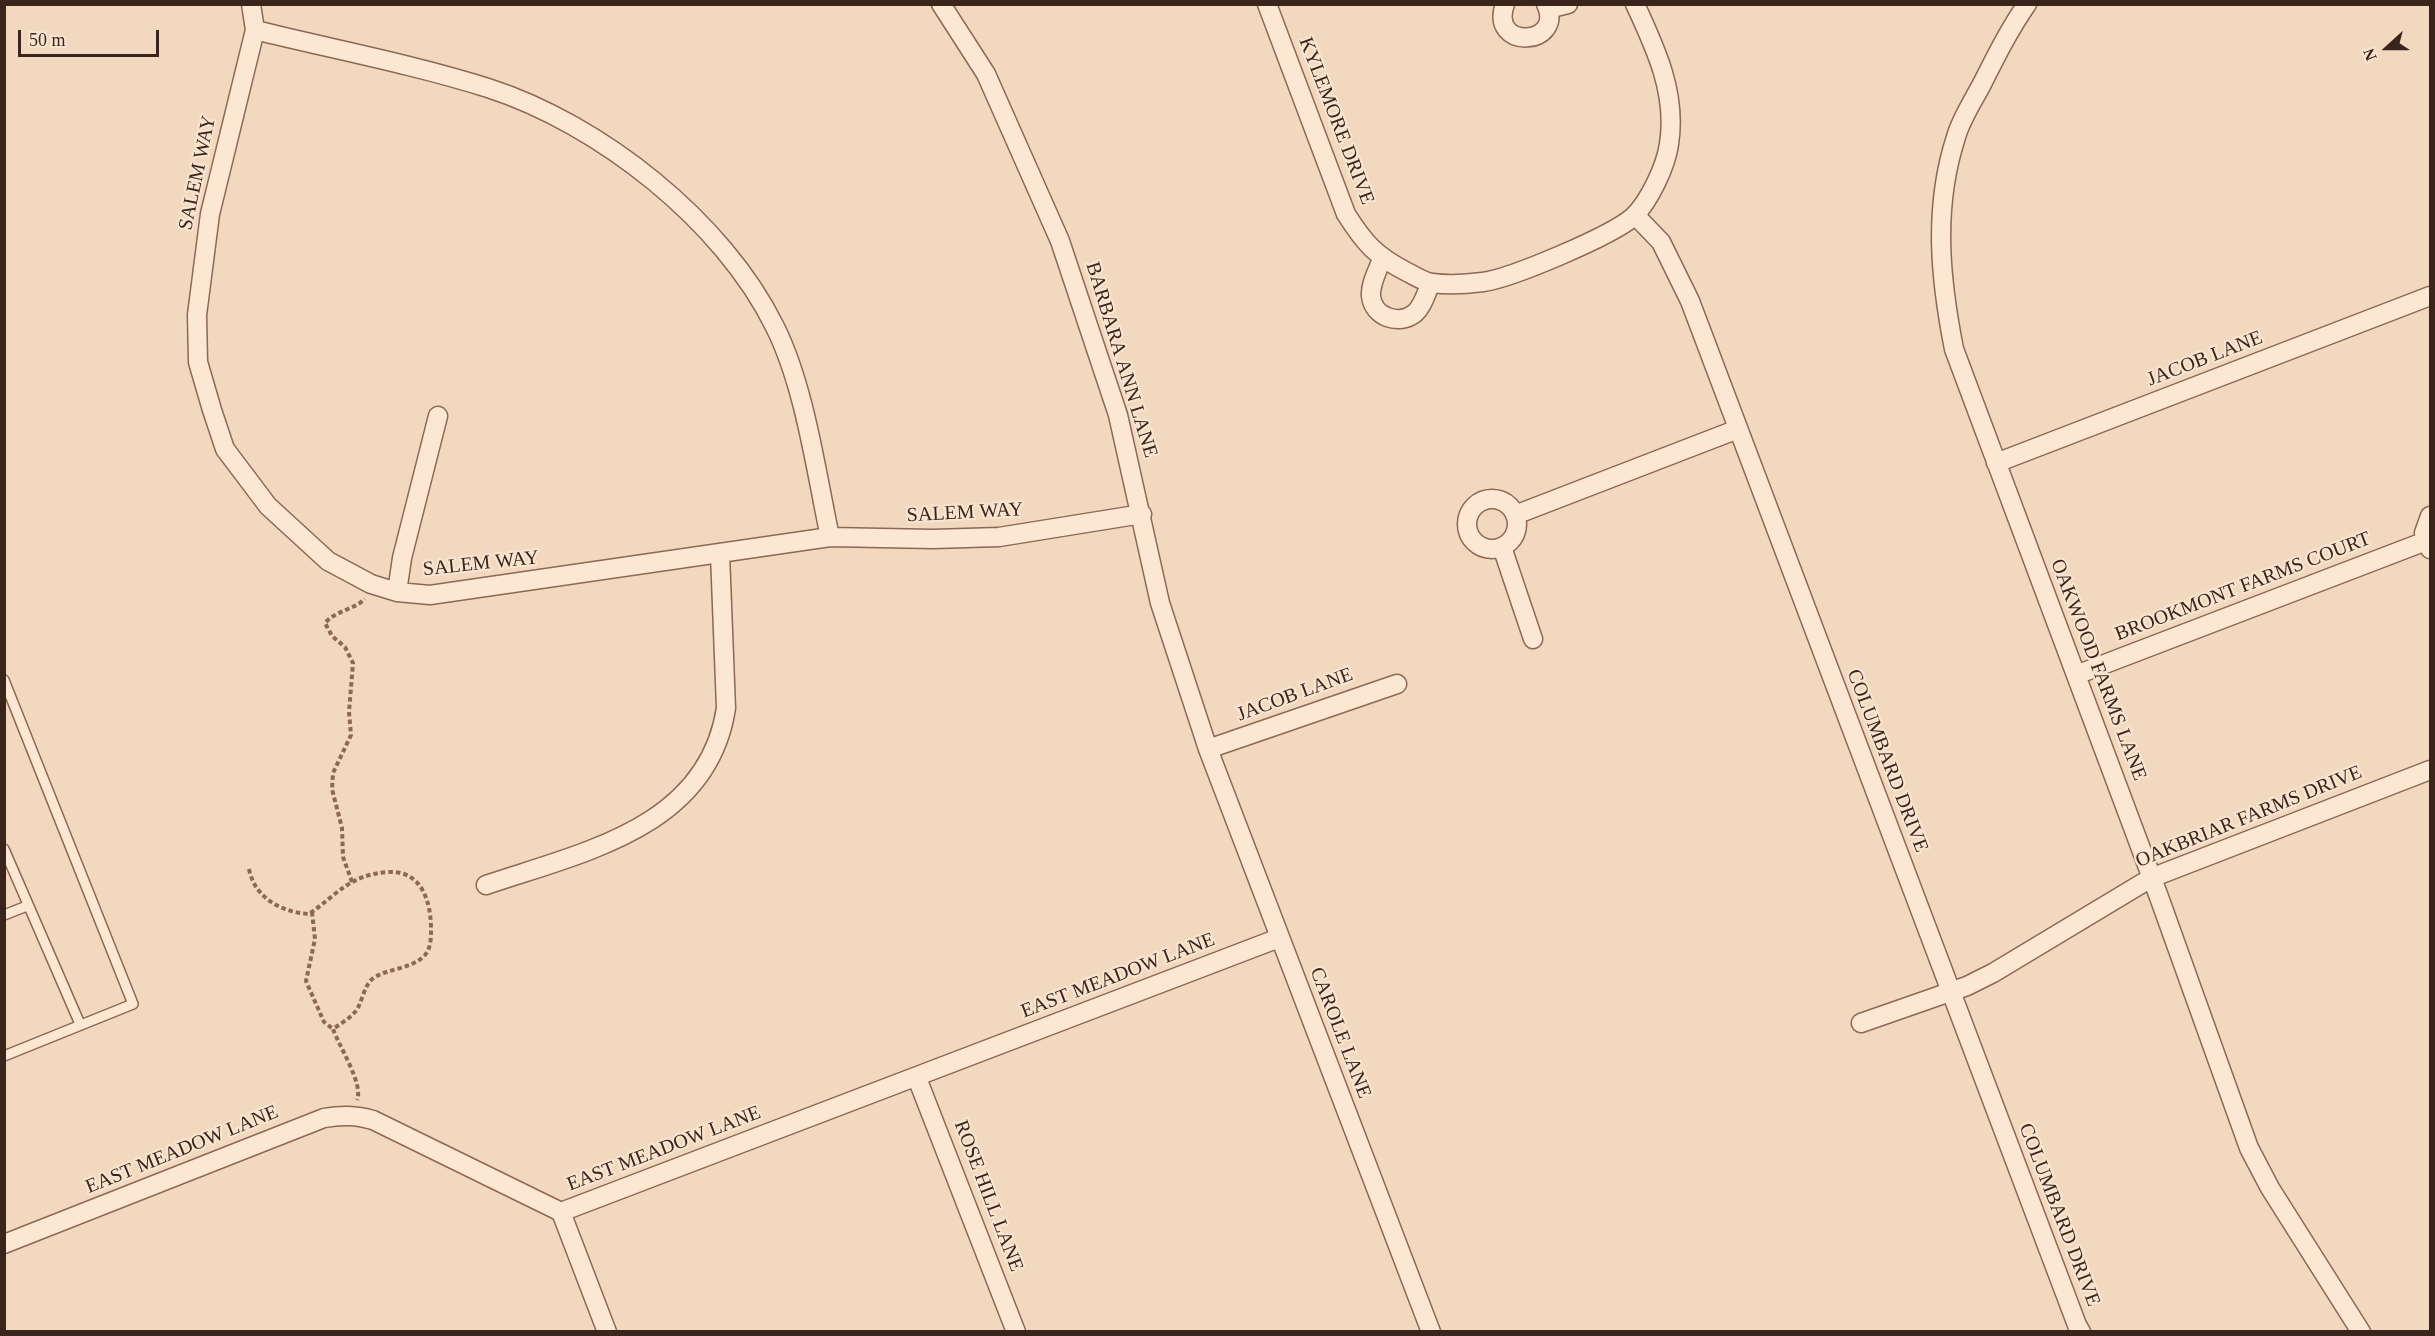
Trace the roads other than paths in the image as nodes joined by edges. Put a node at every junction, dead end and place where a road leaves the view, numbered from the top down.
1 (251, 4) edge
2 (941, 4) edge
3 (1267, 4) edge
4 (1505, 4) edge
5 (1568, 4) edge
6 (1635, 4) edge
7 (2027, 4) edge
8 (1547, 7) edge
9 (255, 30) junction
10 (1635, 215) junction
11 (1382, 259) junction
12 (1431, 283) junction
13 (2430, 296) edge
14 (438, 416) dead end
15 (1738, 429) junction
16 (1996, 463) junction
17 (1142, 514) junction
18 (1515, 515) junction
19 (2430, 516) edge
20 (830, 537) junction
21 (2428, 545) edge
22 (1502, 547) junction
23 (720, 554) junction
24 (397, 592) junction
25 (1533, 639) dead end
26 (2076, 675) junction
27 (4, 680) edge
28 (1397, 684) dead end
29 (1208, 749) junction
30 (2430, 770) edge
31 (4, 849) edge
32 (2151, 878) junction
33 (486, 885) dead end
34 (27, 906) junction
35 (4, 915) edge
36 (1279, 938) junction
37 (1950, 991) junction
38 (1862, 1023) dead end
39 (80, 1024) junction
40 (4, 1056) edge
41 (917, 1078) junction
42 (561, 1212) junction
43 (4, 1244) edge
44 (607, 1332) edge
45 (1016, 1332) edge
46 (1431, 1332) edge
47 (2081, 1332) edge
48 (2361, 1332) edge

1 - 9 street, SALEM WAY
2 - 17 street, BARBARA ANN LANE
3 - 11 street, KYLEMORE DRIVE
4 - 8 street
5 - 8 street
6 - 10 street
7 - 16 street, OAKWOOD FARMS LANE
9 - 20 street
9 - 24 street, SALEM WAY
10 - 12 street, KYLEMORE DRIVE
10 - 15 street, COLUMBARD DRIVE
11 - 12 street, KYLEMORE DRIVE
11 - 12 street
13 - 16 street, JACOB LANE
14 - 24 street
15 - 18 street
15 - 37 street, COLUMBARD DRIVE
16 - 26 street, OAKWOOD FARMS LANE
17 - 20 street, SALEM WAY
17 - 29 street, BARBARA ANN LANE
18 - 22 street
18 - 22 street
19 - 21 street, BROOKMONT FARMS COURT
20 - 23 street, SALEM WAY
21 - 26 street, BROOKMONT FARMS COURT
22 - 25 street
23 - 24 street, SALEM WAY
23 - 33 street
26 - 32 street, OAKWOOD FARMS LANE
27 - 39 lane
28 - 29 street, JACOB LANE
29 - 36 street, CAROLE LANE
30 - 32 street, OAKBRIAR FARMS DRIVE
31 - 34 lane
32 - 37 street, OAKBRIAR FARMS DRIVE
32 - 48 street, OAKWOOD FARMS LANE
34 - 35 lane
34 - 39 lane
36 - 41 street, EAST MEADOW LANE
36 - 46 street, CAROLE LANE
37 - 38 street, OAKBRIAR FARMS DRIVE
37 - 47 street, COLUMBARD DRIVE
39 - 40 lane
41 - 42 street, EAST MEADOW LANE
41 - 45 street, ROSE HILL LANE
42 - 43 street, EAST MEADOW LANE
42 - 44 street

